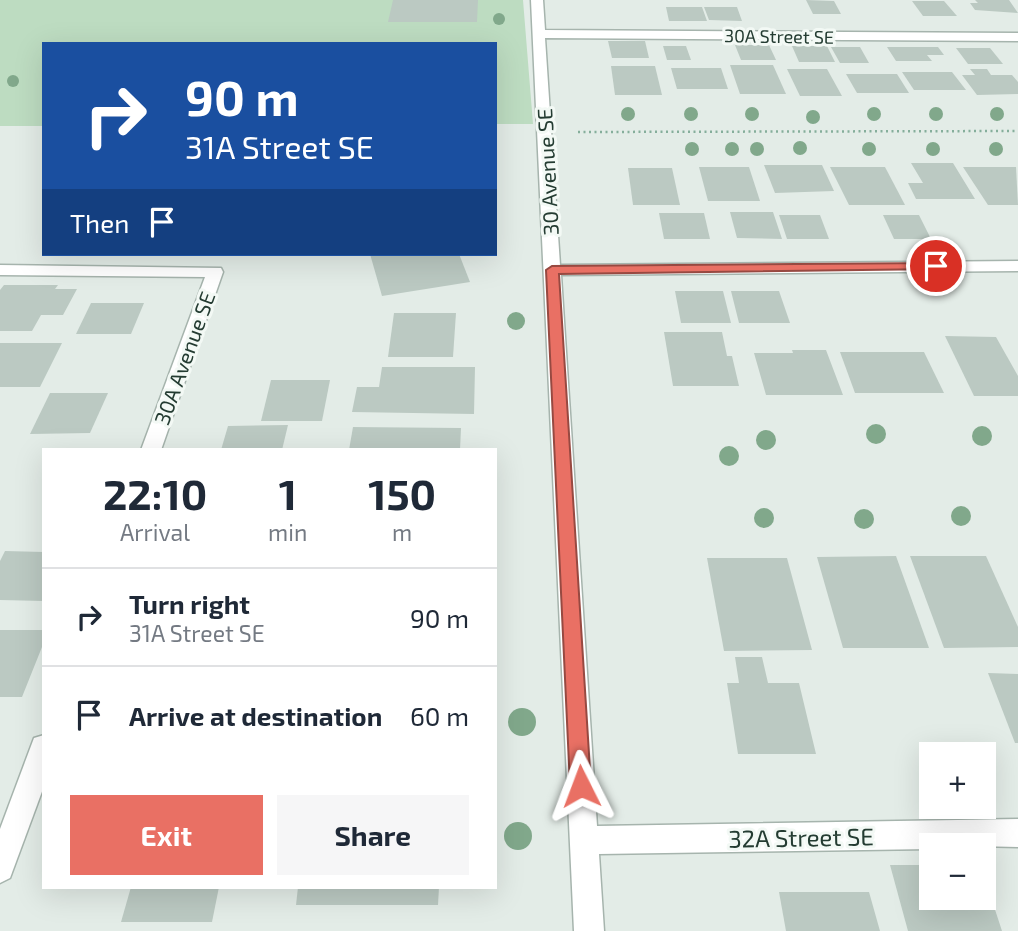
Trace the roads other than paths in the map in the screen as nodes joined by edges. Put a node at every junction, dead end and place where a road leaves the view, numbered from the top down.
1 (537, 0) edge
2 (539, 34) junction
3 (1018, 37) edge
4 (1018, 265) edge
5 (0, 270) edge
6 (552, 270) junction
7 (152, 448) edge
8 (42, 752) edge
9 (1018, 833) edge
10 (584, 840) junction
11 (0, 868) edge
12 (589, 931) edge

1 - 2 street, 30 Avenue SE
2 - 3 street, 30A Street SE
2 - 6 street, 30 Avenue SE
4 - 6 street
5 - 7 street, 30A Avenue SE
6 - 10 street, 30 Avenue SE
8 - 11 street
9 - 10 street, 32A Street SE
10 - 12 street, 30 Avenue SE

